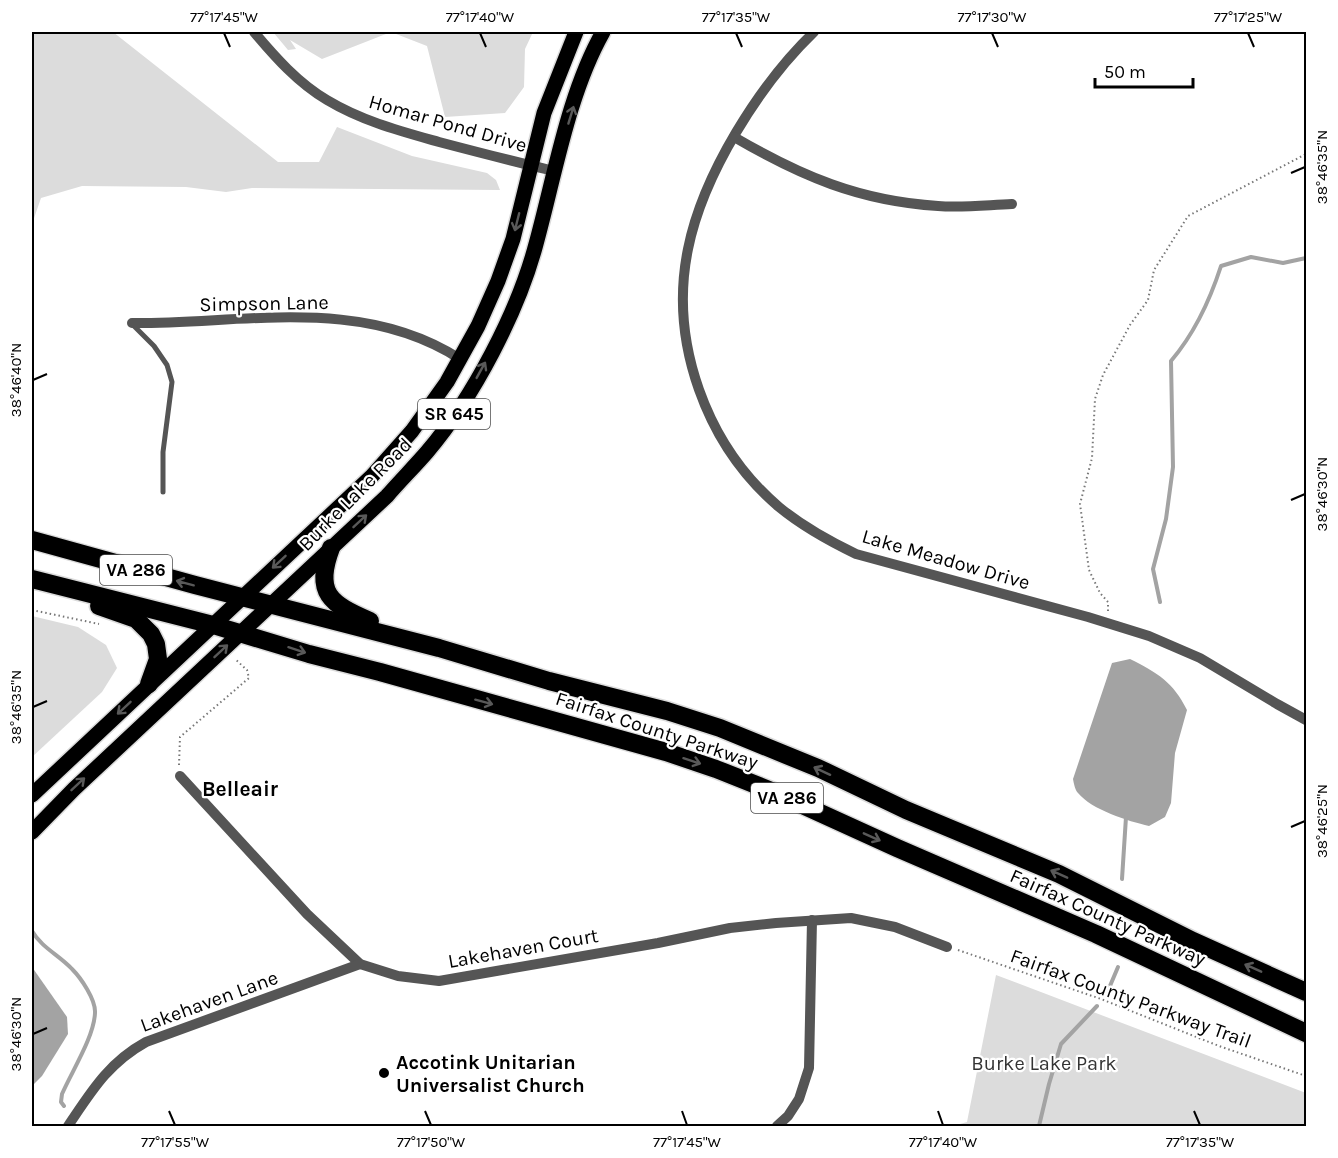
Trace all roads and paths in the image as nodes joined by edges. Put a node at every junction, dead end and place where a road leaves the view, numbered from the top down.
1 (254, 32) edge
2 (576, 32) edge
3 (603, 32) edge
4 (814, 32) edge
5 (734, 137) junction
6 (1306, 154) edge
7 (530, 165) junction
8 (554, 171) junction
9 (1012, 204) dead end
10 (132, 323) joint
11 (460, 359) junction
12 (163, 492) dead end
13 (32, 540) edge
14 (331, 548) junction
15 (35, 580) edge
16 (242, 597) junction
17 (271, 604) junction
18 (32, 610) edge
19 (1106, 622) junction
20 (99, 624) dead end
21 (213, 625) junction
22 (241, 633) junction
23 (439, 648) junction
24 (235, 659) dead end
25 (149, 684) junction
26 (1306, 720) edge
27 (180, 777) joint
28 (32, 795) edge
29 (32, 832) edge
30 (812, 920) junction
31 (946, 947) joint
32 (360, 964) junction
33 (1306, 992) edge
34 (1306, 1033) edge
35 (1306, 1076) edge
36 (68, 1126) edge
37 (777, 1126) edge

1 - 7 street, Homar Pond Drive
2 - 7 main road, Burke Lake Road / SR 645
8 -> 3 main road, Burke Lake Road / SR 645
4 - 5 street, Lake Meadow Drive
5 - 9 street
5 - 19 street, Lake Meadow Drive
6 - 19 path
7 - 8 street, Homar Pond Drive
7 -> 11 main road, Burke Lake Road / SR 645
14 -> 8 main road, Burke Lake Road / SR 645
10 - 11 street, Simpson Lane
10 - 12 lane
11 -> 16 main road, Burke Lake Road / SR 645
16 -> 13 highway, Fairfax County Parkway / VA 286
14 - 17 main road, Burke Lake Road / SR 645
14 - 23 highway
15 - 21 highway, Fairfax County Parkway / VA 286
15 - 25 highway
16 - 17 highway, Fairfax County Parkway / VA 286
16 - 21 main road, Burke Lake Road / SR 645
17 - 22 main road, Burke Lake Road / SR 645
17 - 23 highway, Fairfax County Parkway / VA 286
18 - 20 path
19 - 26 street, Lake Meadow Drive
21 - 22 highway, Fairfax County Parkway / VA 286
21 - 25 main road, Burke Lake Road / SR 645
29 -> 22 main road, Burke Lake Road / SR 645
22 -> 34 highway, Fairfax County Parkway / VA 286
33 -> 23 highway, Fairfax County Parkway / VA 286
24 - 27 path
25 -> 28 main road, Burke Lake Road / SR 645
27 - 32 street, Lakehaven Court
30 - 31 street, Lakehaven Court
30 - 32 street, Lakehaven Court
30 - 37 street
31 - 35 path, Fairfax County Parkway Trail
32 - 36 street, Lakehaven Lane

